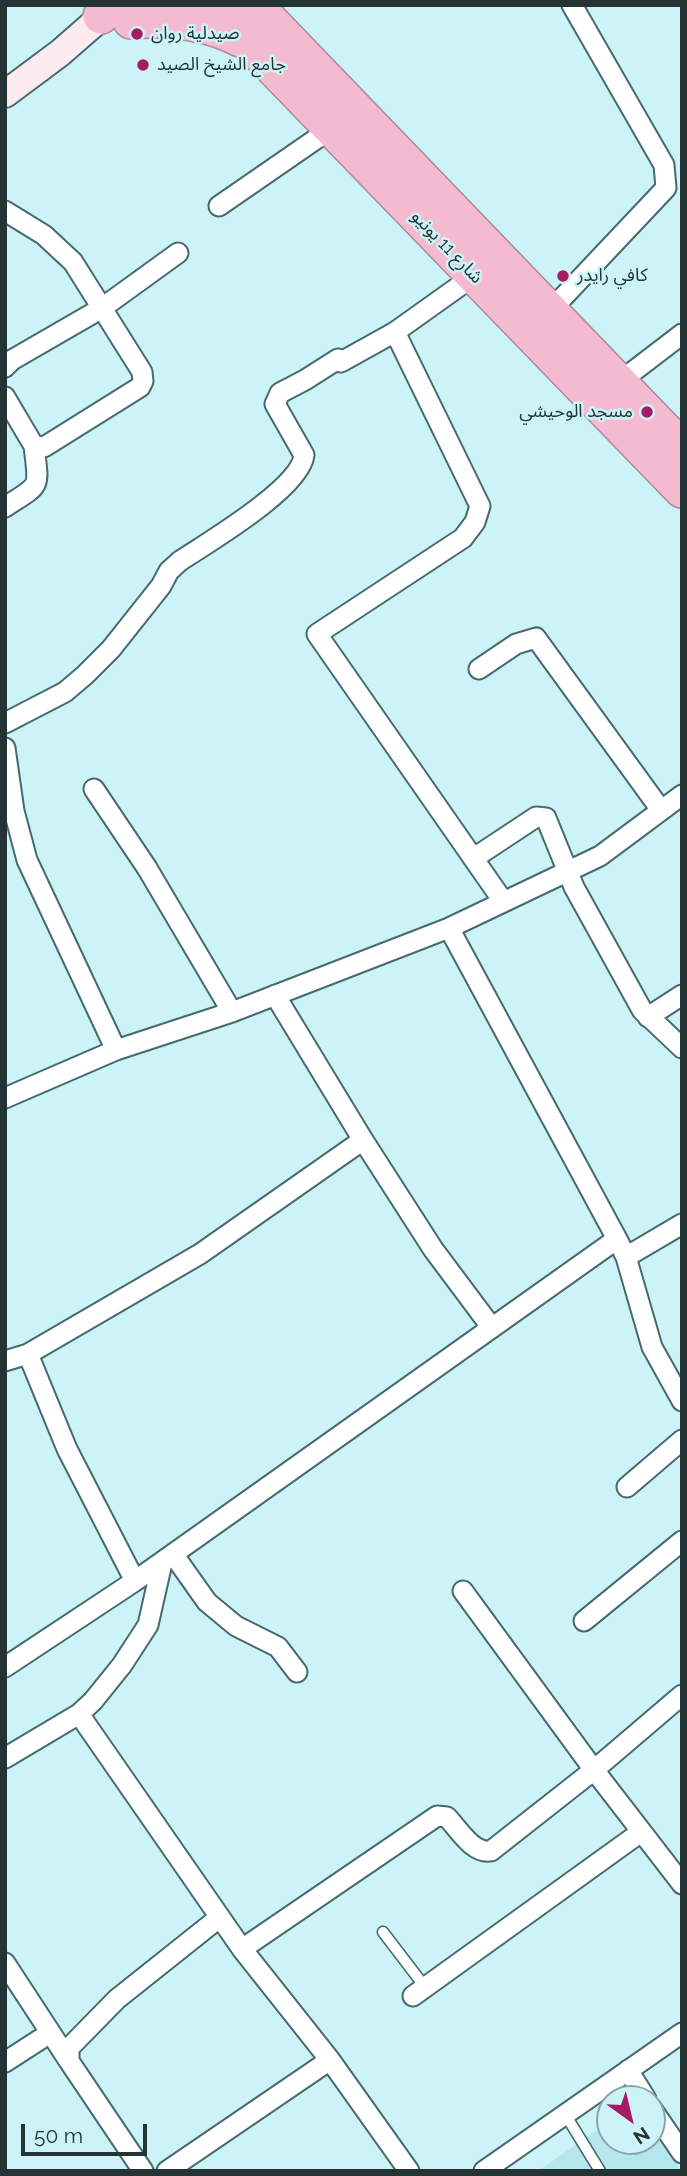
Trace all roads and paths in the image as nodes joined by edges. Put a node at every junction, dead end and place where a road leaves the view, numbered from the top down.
1 (212, 5) edge
2 (572, 5) edge
3 (121, 11) edge
4 (259, 18) edge
5 (7, 89) edge
6 (332, 128) junction
7 (219, 206) dead end
8 (5, 211) edge
9 (178, 253) dead end
10 (475, 275) junction
11 (102, 308) junction
12 (550, 311) junction
13 (395, 332) junction
14 (682, 334) edge
15 (5, 368) edge
16 (618, 383) junction
17 (5, 397) edge
18 (34, 446) junction
19 (682, 448) edge
20 (682, 490) edge
21 (5, 507) edge
22 (479, 669) dead end
23 (5, 723) edge
24 (5, 748) edge
25 (94, 789) dead end
26 (682, 795) edge
27 (661, 810) junction
28 (474, 858) junction
29 (568, 870) junction
30 (503, 901) junction
31 (449, 928) junction
32 (275, 995) junction
33 (682, 995) edge
34 (232, 1012) junction
35 (648, 1017) junction
36 (682, 1048) edge
37 (116, 1051) junction
38 (5, 1098) edge
39 (363, 1140) junction
40 (682, 1224) edge
41 (617, 1239) junction
42 (626, 1257) junction
43 (492, 1328) junction
44 (28, 1354) junction
45 (5, 1361) edge
46 (682, 1401) edge
47 (682, 1440) edge
48 (627, 1487) dead end
49 (682, 1541) edge
50 (168, 1558) junction
51 (135, 1581) junction
52 (463, 1591) dead end
53 (584, 1621) dead end
54 (5, 1667) edge
55 (297, 1672) dead end
56 (682, 1695) edge
57 (79, 1714) junction
58 (5, 1758) edge
59 (594, 1770) junction
60 (641, 1832) junction
61 (682, 1884) edge
62 (220, 1917) junction
63 (383, 1932) dead end
64 (242, 1949) junction
65 (5, 1963) edge
66 (419, 1992) joint
67 (50, 2033) junction
68 (682, 2033) edge
69 (330, 2060) junction
70 (69, 2061) junction
71 (5, 2062) edge
72 (628, 2070) junction
73 (637, 2085) edge
74 (565, 2114) junction
75 (666, 2130) edge
76 (682, 2153) edge
77 (143, 2171) edge
78 (167, 2171) edge
79 (409, 2171) edge
80 (484, 2171) edge
81 (600, 2171) edge

1 - 4 highway, شارع 11 يونيو
2 - 12 street
3 - 4 highway
3 - 5 street
4 - 6 highway, شارع 11 يونيو
4 - 12 highway, شارع 11 يونيو
6 - 7 street
6 - 10 highway, شارع 11 يونيو
8 - 11 street
9 - 11 street
10 - 13 street
10 - 20 highway, شارع 11 يونيو
11 - 15 street
11 - 18 street
12 - 16 highway, شارع 11 يونيو
13 - 23 street
13 - 28 street
14 - 16 street
16 - 19 highway, شارع 11 يونيو
17 - 18 street
18 - 21 street
22 - 27 street
24 - 37 street
25 - 34 street
26 - 27 street
27 - 29 street
28 - 29 street
28 - 30 street
29 - 30 street
29 - 35 street
30 - 31 street
31 - 32 street
31 - 41 street
32 - 34 street
32 - 39 street
33 - 35 street
34 - 37 street
35 - 36 street
37 - 38 street
39 - 43 street
39 - 44 street
40 - 42 street
41 - 42 street
41 - 43 street
42 - 46 street
43 - 50 street
44 - 45 street
44 - 51 street
47 - 48 street
49 - 53 street
50 - 51 street
50 - 55 street
50 - 57 street
51 - 54 street
52 - 59 street
56 - 59 street
57 - 58 street
57 - 62 street
59 - 60 street
59 - 64 street
60 - 61 street
60 - 66 street
62 - 64 street
62 - 70 street
63 - 66 lane
64 - 69 street
65 - 67 street
67 - 70 street
67 - 71 street
68 - 72 street
69 - 78 street
69 - 79 street
70 - 77 street
72 - 73 street
72 - 74 street
74 - 80 street
74 - 81 lane
75 - 76 street

